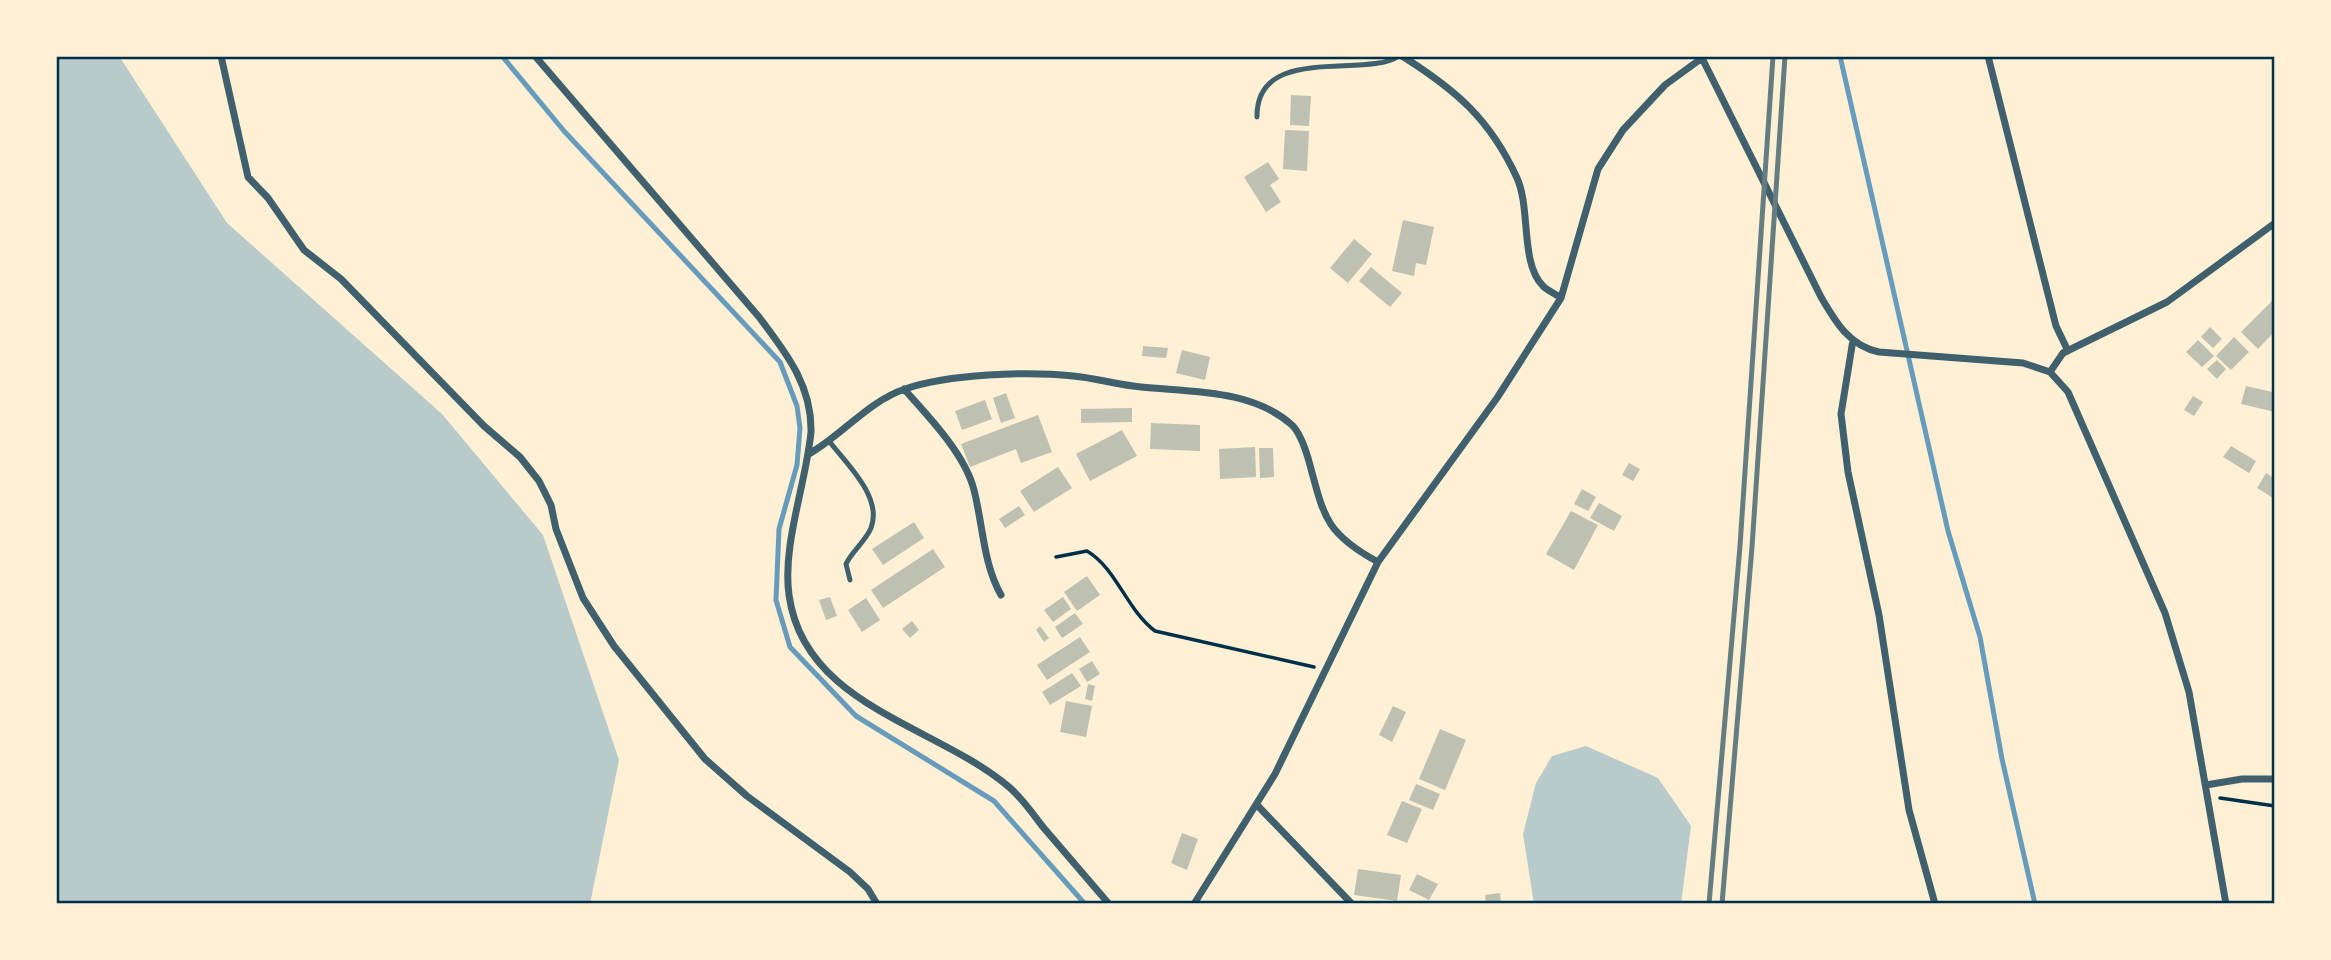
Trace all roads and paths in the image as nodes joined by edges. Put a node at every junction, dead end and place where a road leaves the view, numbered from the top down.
1 (221, 56) edge
2 (536, 56) edge
3 (1401, 56) edge
4 (1988, 56) edge
5 (1701, 57) edge
6 (1257, 117) dead end
7 (2275, 223) edge
8 (1561, 298) junction
9 (1853, 340) junction
10 (2068, 351) junction
11 (2050, 372) junction
12 (904, 389) junction
13 (829, 442) junction
14 (809, 454) junction
15 (1056, 557) dead end
16 (1378, 562) junction
17 (850, 580) dead end
18 (1001, 595) dead end
19 (1327, 670) junction
20 (2275, 779) edge
21 (2206, 786) junction
22 (2207, 797) junction
23 (1257, 805) junction
24 (2275, 806) edge
25 (877, 904) edge
26 (1109, 904) edge
27 (1194, 904) edge
28 (1352, 904) edge
29 (1935, 904) edge
30 (2225, 904) edge

1 - 25 street
2 - 14 street
3 - 6 lane
3 - 8 street
4 - 10 street
5 - 8 street
5 - 9 street
7 - 10 street
8 - 16 street
9 - 11 street
9 - 29 street
10 - 11 street
11 - 21 street
12 - 13 street
12 - 16 street
12 - 18 street
13 - 14 street
13 - 17 lane
14 - 26 street
15 - 19 path
16 - 19 street
19 - 23 street
20 - 21 street
21 - 22 street
22 - 24 path
22 - 30 street
23 - 27 street
23 - 28 street

